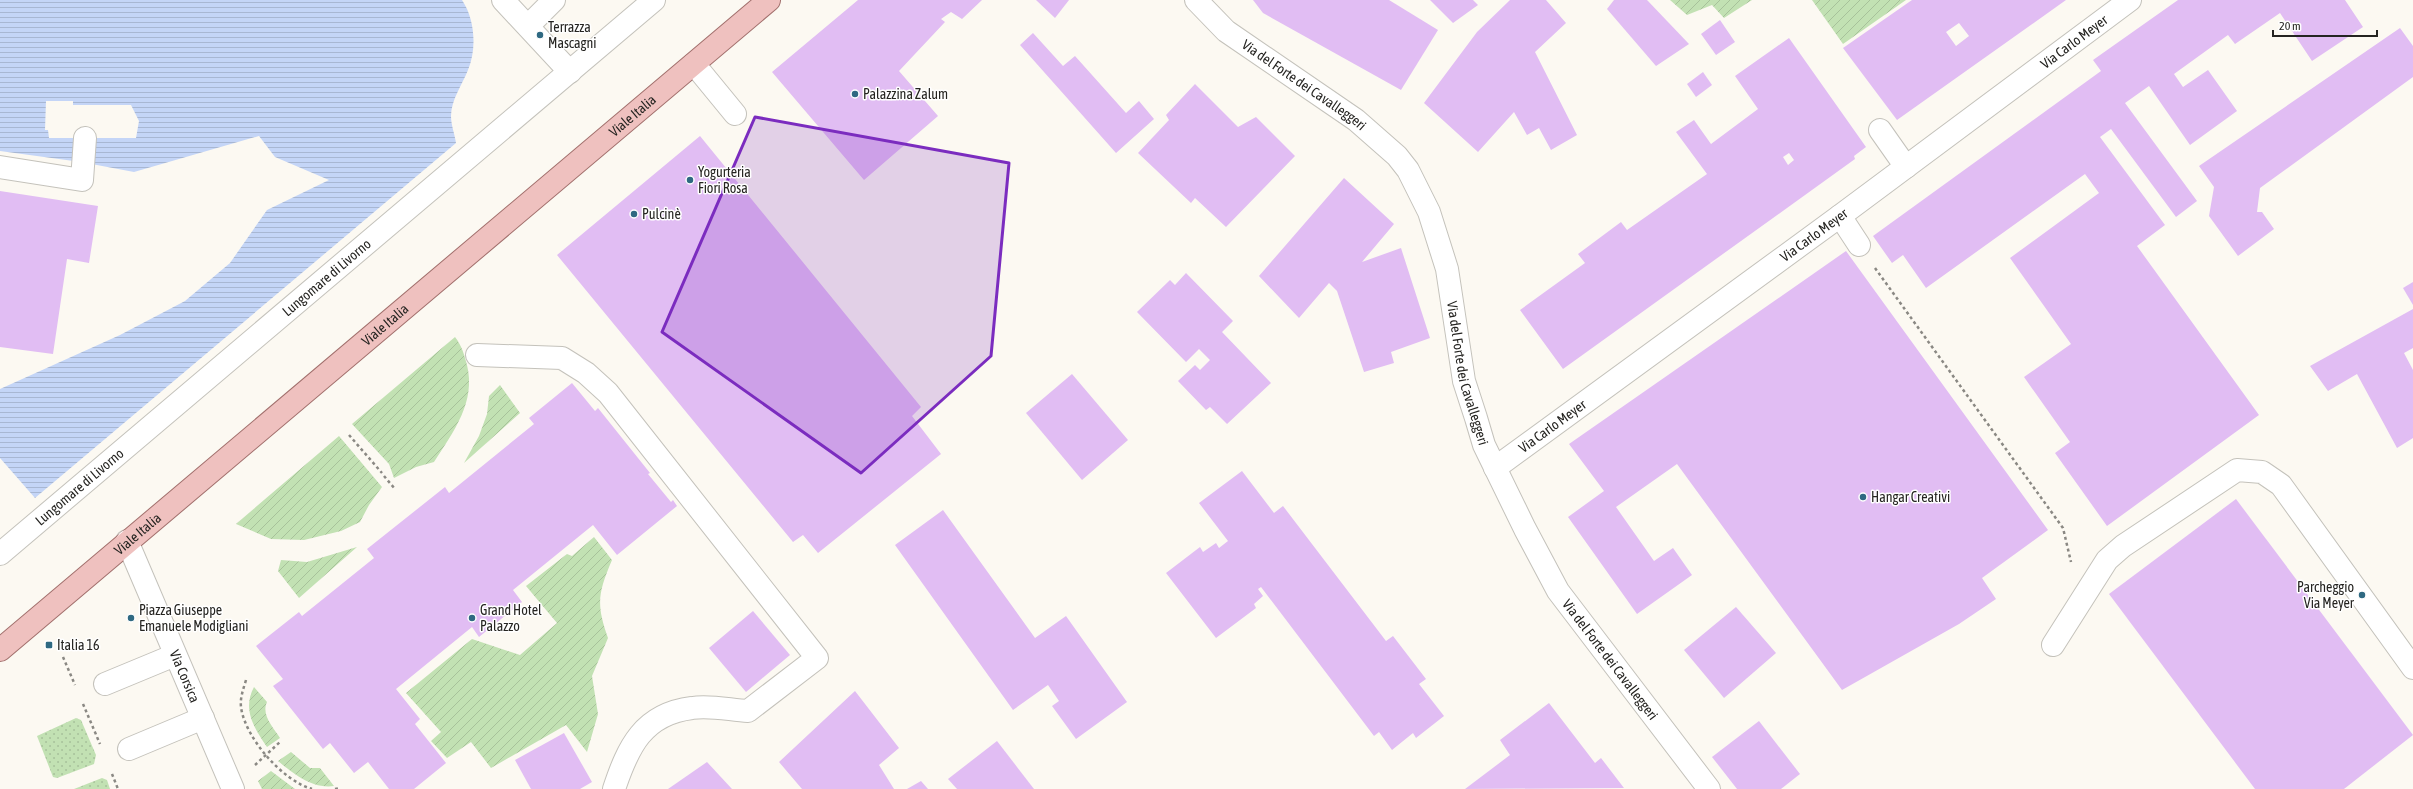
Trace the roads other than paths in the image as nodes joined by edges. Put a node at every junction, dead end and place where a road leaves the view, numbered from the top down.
1 (503, 0) edge
2 (554, 0) edge
3 (654, 0) edge
4 (770, 0) edge
5 (1196, 0) edge
6 (2130, 0) edge
7 (528, 26) junction
8 (694, 64) junction
9 (570, 72) junction
10 (736, 114) dead end
11 (1880, 130) dead end
12 (85, 138) dead end
13 (0, 167) edge
14 (1906, 167) junction
15 (1840, 216) junction
16 (1859, 245) road end
17 (477, 355) dead end
18 (1495, 468) junction
19 (127, 541) junction
20 (0, 554) edge
21 (2054, 645) dead end
22 (0, 650) edge
23 (175, 655) junction
24 (2413, 668) edge
25 (105, 684) dead end
26 (203, 718) junction
27 (129, 749) road end
28 (233, 789) edge
29 (614, 789) edge
30 (1709, 789) edge

1 - 7 street
2 - 7 street
3 - 9 street, Lungomare di Livorno
4 - 8 main road, Viale Italia
5 - 18 street, Via del Forte dei Cavalleggeri
6 - 14 street, Via Carlo Meyer
7 - 9 street
8 - 10 street
8 - 19 main road, Viale Italia
9 - 20 street, Lungomare di Livorno
11 - 14 street
12 - 13 street
14 - 15 street, Via Carlo Meyer
15 - 16 street
15 - 18 street, Via Carlo Meyer
17 - 29 street
18 - 30 street, Via del Forte dei Cavalleggeri
19 - 22 main road, Viale Italia
19 - 23 street, Via Corsica
21 - 24 street
23 - 25 street
23 - 26 street, Via Corsica
26 - 27 street
26 - 28 street, Via Corsica

